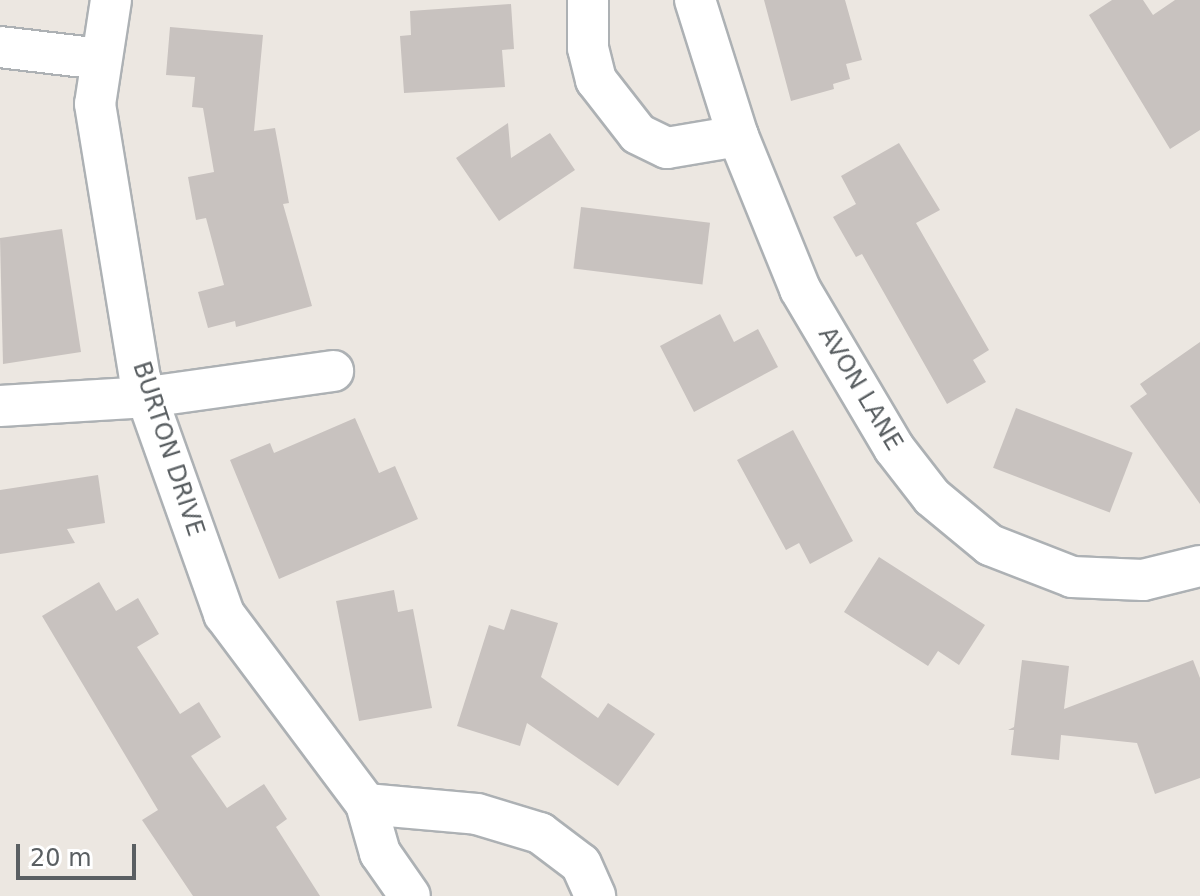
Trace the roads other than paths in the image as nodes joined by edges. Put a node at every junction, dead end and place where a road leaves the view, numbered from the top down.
1 (111, 0) edge
2 (588, 0) edge
3 (695, 0) edge
4 (0, 47) edge
5 (101, 59) junction
6 (738, 136) junction
7 (333, 371) dead end
8 (148, 397) junction
9 (0, 406) edge
10 (1200, 566) edge
11 (366, 804) junction
12 (410, 896) edge
13 (595, 896) edge

1 - 5 street, BURTON DRIVE
2 - 6 street
3 - 6 street, AVON LANE
4 - 5 street
5 - 8 street, BURTON DRIVE
6 - 10 street, AVON LANE
7 - 8 street
8 - 9 street
8 - 11 street, BURTON DRIVE
11 - 12 street, BURTON DRIVE
11 - 13 street

